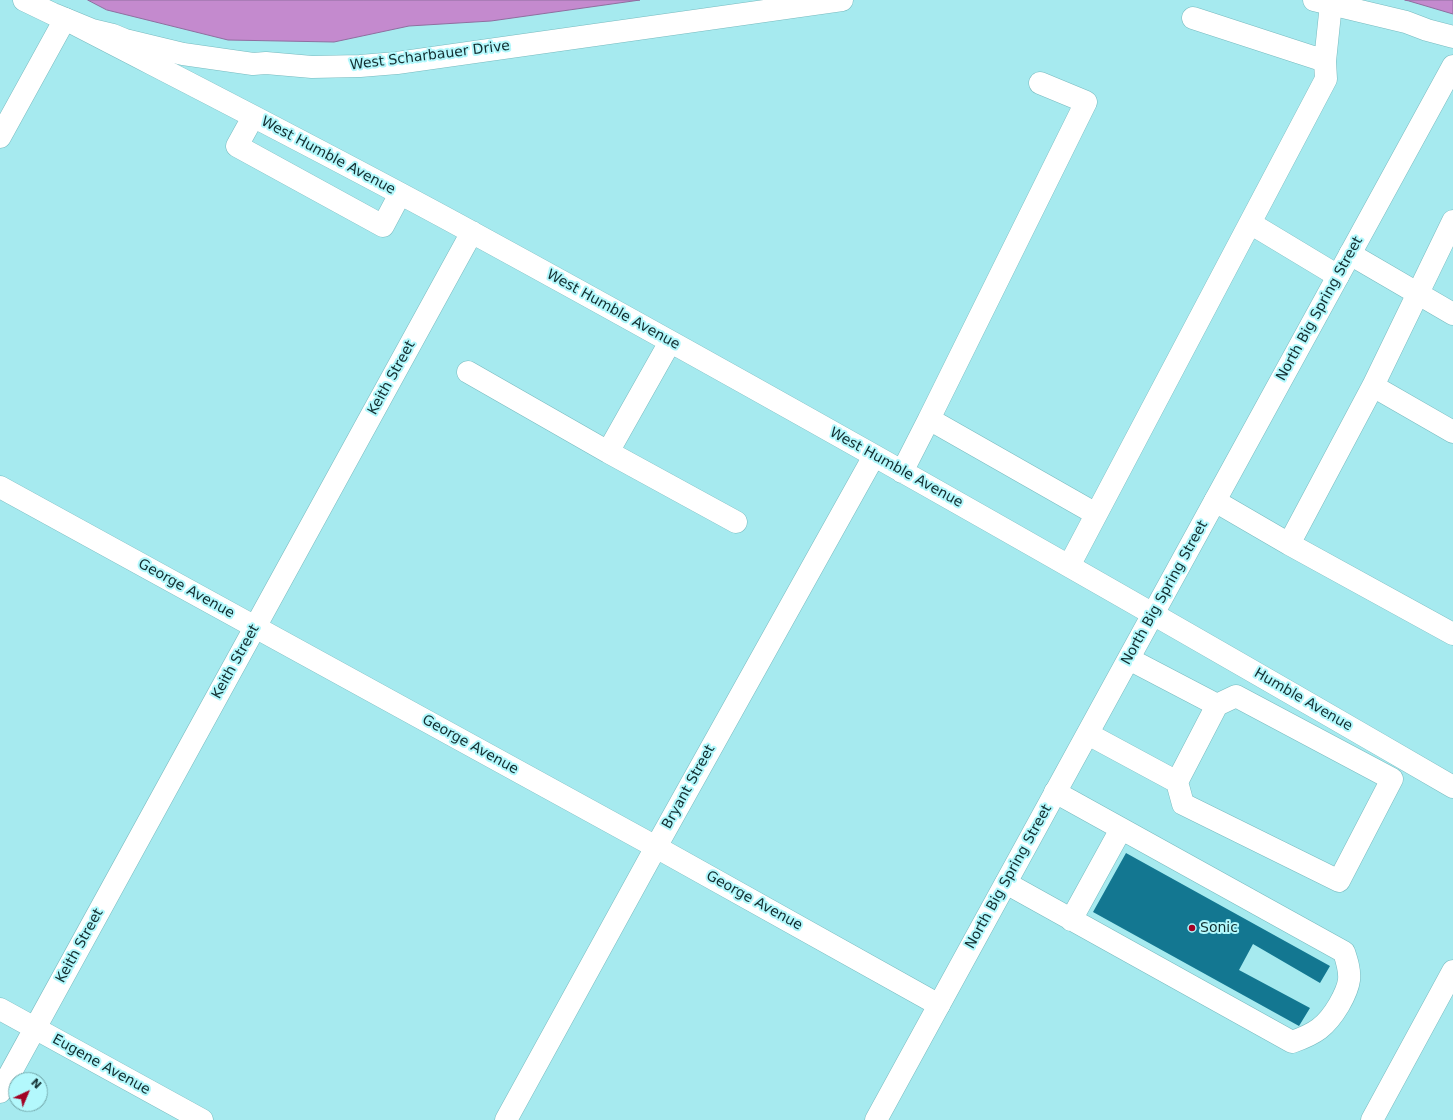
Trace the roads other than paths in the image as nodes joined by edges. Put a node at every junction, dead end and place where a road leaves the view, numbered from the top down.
1 (24, 0) edge
2 (842, 0) edge
3 (1322, 2) edge
4 (1193, 18) dead end
5 (65, 19) junction
6 (1453, 37) edge
7 (1325, 61) junction
8 (1453, 66) edge
9 (1040, 83) dead end
10 (253, 117) junction
11 (0, 137) edge
12 (314, 149) junction
13 (298, 179) junction
14 (400, 194) junction
15 (1453, 221) edge
16 (1250, 223) junction
17 (472, 232) junction
18 (1350, 254) junction
19 (1338, 276) junction
20 (1418, 294) junction
21 (1453, 314) edge
22 (670, 342) junction
23 (468, 372) dead end
24 (1374, 386) junction
25 (929, 419) junction
26 (1453, 432) edge
27 (608, 452) junction
28 (874, 456) junction
29 (902, 472) junction
30 (0, 487) edge
31 (1215, 500) junction
32 (1096, 514) junction
33 (736, 522) dead end
34 (1289, 544) junction
35 (1069, 566) junction
36 (1153, 614) junction
37 (255, 627) junction
38 (1453, 634) edge
39 (1129, 659) junction
40 (1217, 705) junction
41 (1088, 734) junction
42 (1177, 782) junction
43 (1453, 787) edge
44 (1055, 792) junction
45 (1121, 829) junction
46 (656, 847) junction
47 (1006, 883) junction
48 (1071, 920) junction
49 (1453, 971) edge
50 (939, 1005) junction
51 (0, 1009) edge
52 (35, 1028) junction
53 (0, 1092) edge
54 (202, 1120) edge
55 (506, 1120) edge
56 (876, 1120) edge
57 (1372, 1120) edge

1 - 5 main road, West Scharbauer Drive
2 - 5 main road, West Scharbauer Drive
3 - 6 main road
3 - 7 main road
4 - 7 main road
5 - 10 main road, West Humble Avenue
5 - 11 main road
7 - 16 main road
8 - 18 main road, North Big Spring Street
9 - 25 main road
10 - 12 main road, West Humble Avenue
10 - 13 main road
12 - 13 main road
12 - 14 main road, West Humble Avenue
13 - 14 main road
14 - 17 main road, West Humble Avenue
15 - 20 main road
16 - 19 main road
16 - 32 main road
17 - 22 main road, West Humble Avenue
17 - 37 main road, Keith Street
18 - 19 main road, North Big Spring Street
18 - 20 main road
19 - 31 main road, North Big Spring Street
20 - 21 main road
20 - 24 main road
22 - 27 main road
22 - 28 main road, West Humble Avenue
23 - 27 main road
24 - 26 main road
24 - 34 main road
25 - 29 main road
25 - 32 main road
27 - 33 main road
28 - 29 main road, West Humble Avenue
28 - 46 main road, Bryant Street
29 - 35 main road, West Humble Avenue
30 - 37 main road, George Avenue
31 - 34 main road
31 - 36 main road, North Big Spring Street
32 - 35 main road
34 - 38 main road
35 - 36 main road, West Humble Avenue
36 - 39 main road, North Big Spring Street
36 - 43 main road, Humble Avenue
37 - 46 main road, George Avenue
37 - 52 main road, Keith Street
39 - 40 main road
39 - 41 main road, North Big Spring Street
40 - 42 main road
40 - 42 main road
41 - 42 main road
41 - 44 main road, North Big Spring Street
44 - 45 main road
44 - 47 main road, North Big Spring Street
45 - 48 main road
45 - 48 main road
46 - 50 main road, George Avenue
46 - 55 main road, Bryant Street
47 - 48 main road
47 - 50 main road, North Big Spring Street
49 - 57 main road
50 - 56 main road, North Big Spring Street
51 - 52 main road, Eugene Avenue
52 - 53 main road, Keith Street
52 - 54 main road, Eugene Avenue

